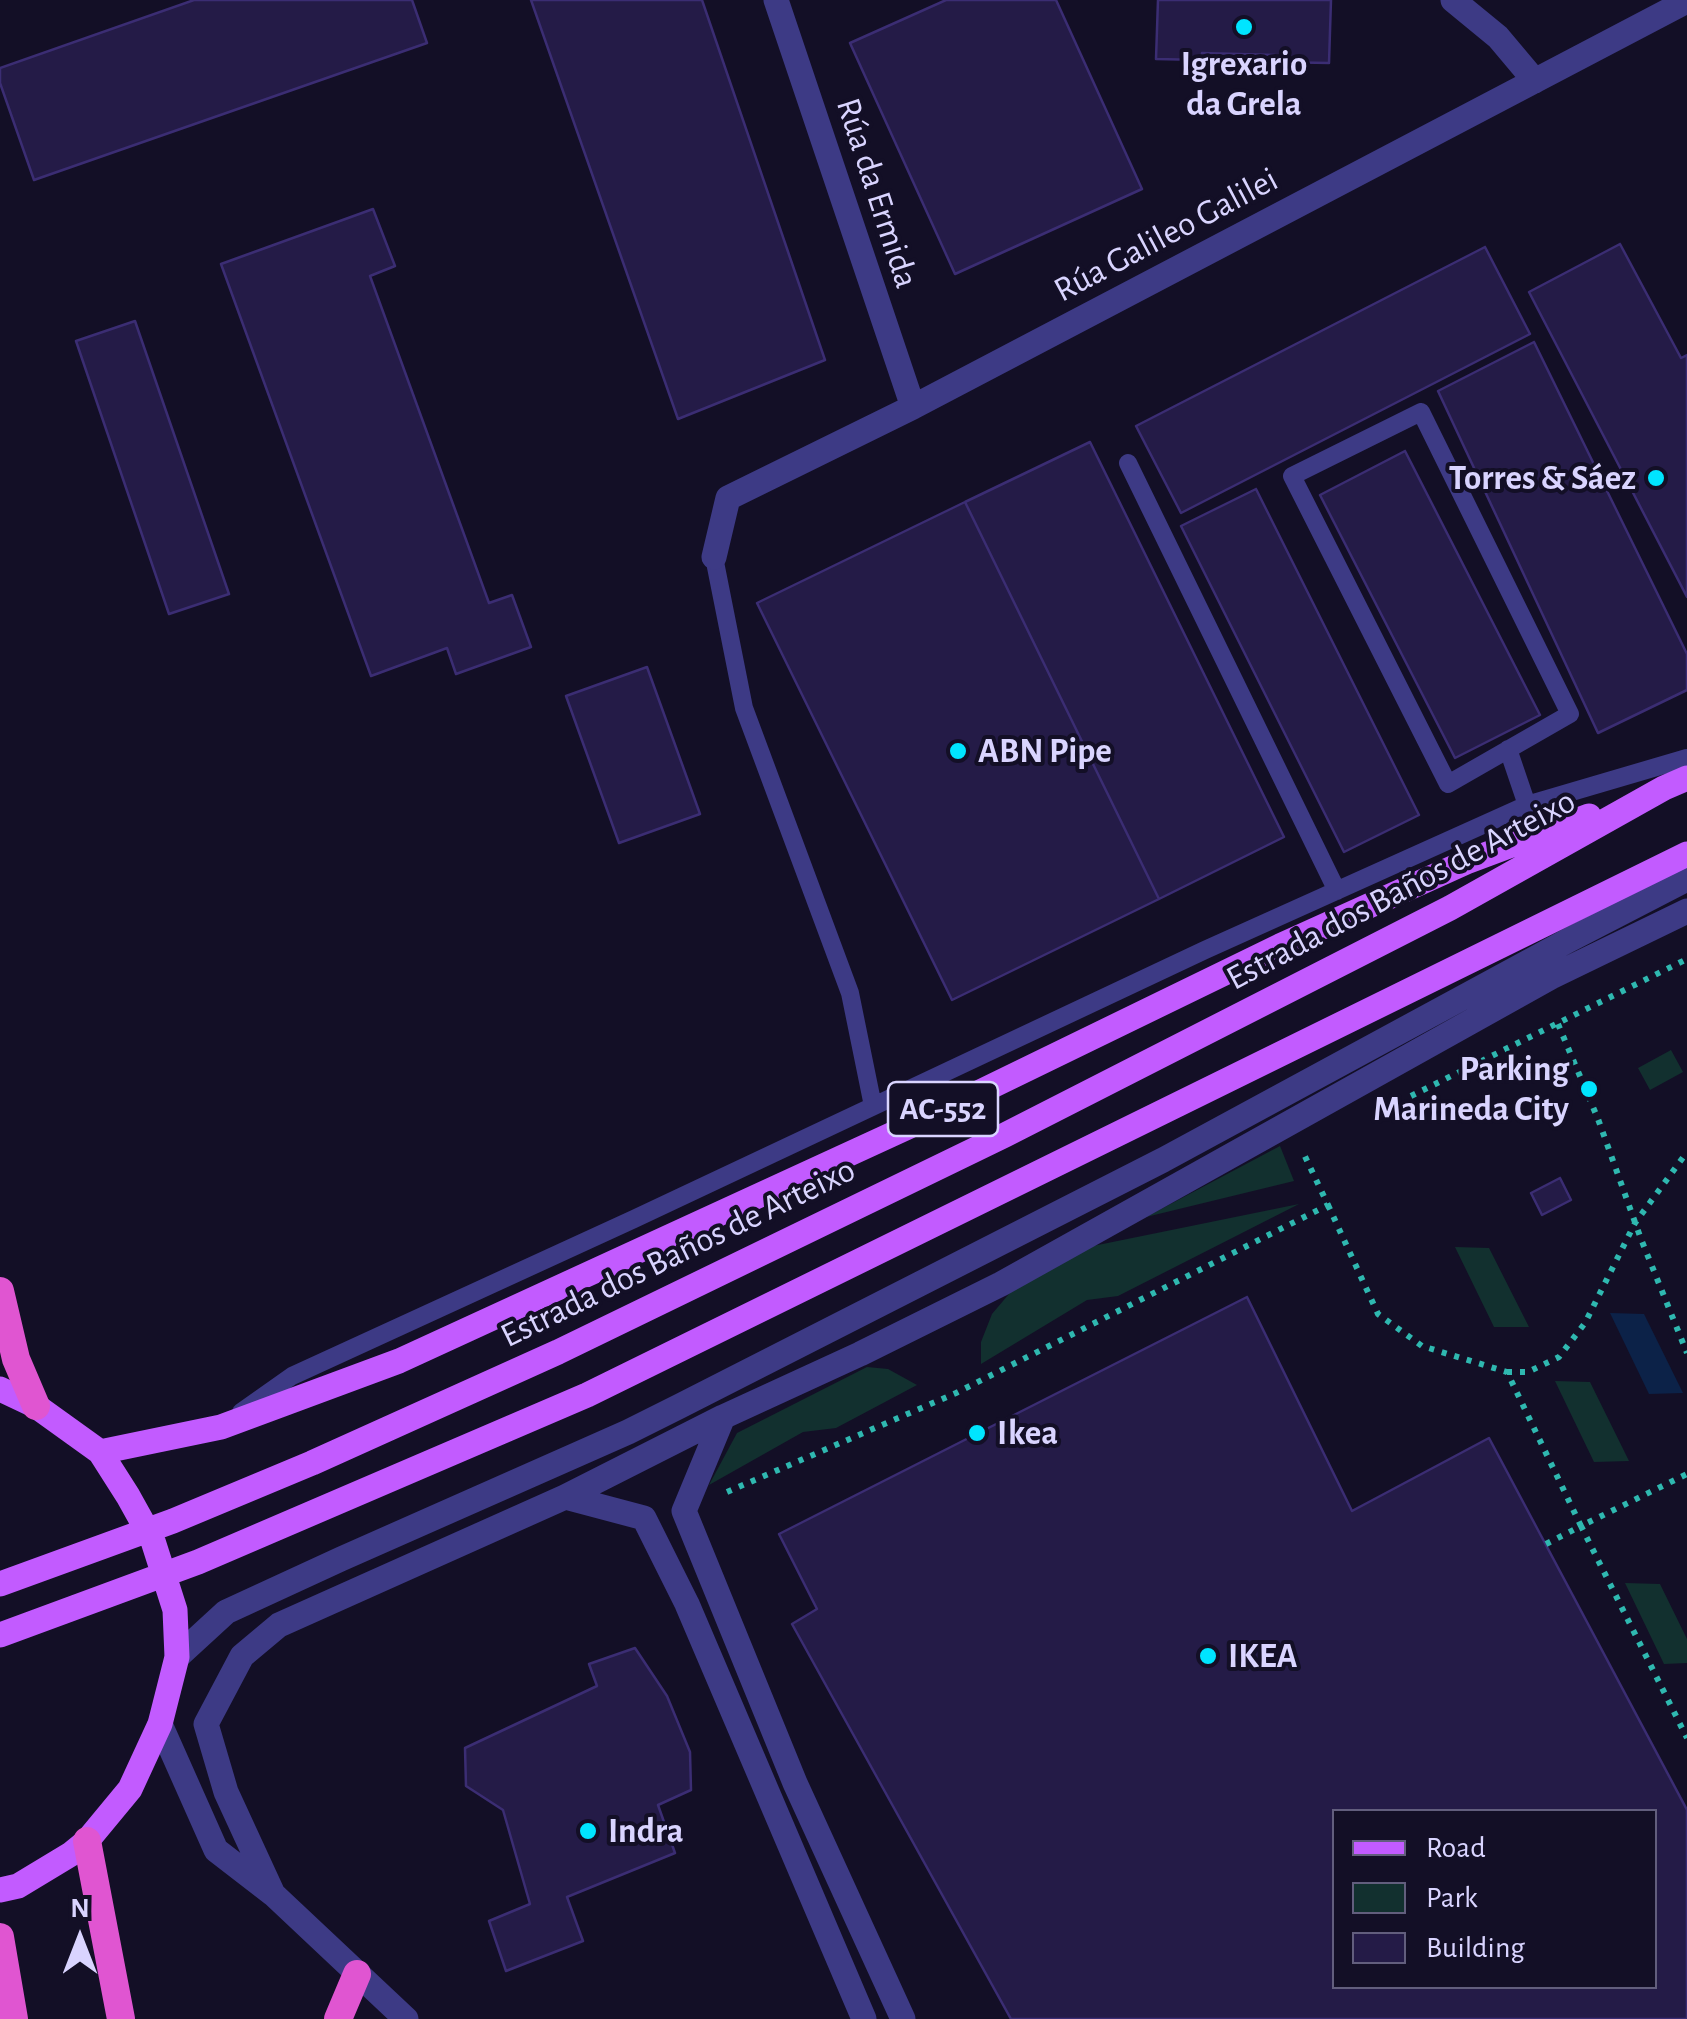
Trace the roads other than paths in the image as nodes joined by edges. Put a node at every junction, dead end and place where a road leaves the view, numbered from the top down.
1 (776, 0) edge
2 (1453, 0) edge
3 (1687, 1) edge
4 (1535, 81) junction
5 (913, 407) junction
6 (1128, 462) dead end
7 (714, 557) joint
8 (1508, 749) junction
9 (1687, 758) edge
10 (1676, 783) edge
11 (1527, 806) junction
12 (1687, 854) edge
13 (1687, 880) edge
14 (1336, 891) junction
15 (1687, 911) edge
16 (873, 1106) junction
17 (0, 1291) edge
18 (0, 1389) edge
19 (36, 1406) junction
20 (724, 1417) junction
21 (221, 1426) junction
22 (100, 1452) junction
23 (565, 1497) junction
24 (340, 1559) junction
25 (0, 1584) edge
26 (0, 1635) edge
27 (178, 1657) junction
28 (160, 1724) junction
29 (86, 1841) junction
30 (0, 1890) edge
31 (273, 1894) junction
32 (0, 1937) edge
33 (357, 1974) junction
34 (13, 2015) edge
35 (121, 2019) edge
36 (338, 2019) edge
37 (406, 2019) edge
38 (864, 2019) edge
39 (903, 2019) edge

1 - 5 street, Rúa da Ermida
2 - 4 street
3 - 4 street, Rúa Galileo Galilei
4 - 5 street, Rúa Galileo Galilei
5 - 7 street, Rúa Galileo Galilei
6 - 14 lane
7 - 16 lane
8 - 8 lane
8 - 11 lane
9 - 11 lane, Estrada dos Baños de Arteixo
10 - 21 main road, AC-552
10 - 25 main road, Estrada dos Baños de Arteixo / AC-552
11 - 14 lane, Estrada dos Baños de Arteixo
12 - 26 main road, AC-552
13 - 24 street
14 - 16 lane, Estrada dos Baños de Arteixo
15 - 20 street
16 - 21 lane, Estrada dos Baños de Arteixo
17 - 19 highway
18 - 19 main road
19 - 22 main road
20 - 23 street
20 - 39 street
21 - 22 main road, AC-552
22 - 27 main road
23 - 24 street
23 - 31 street
23 - 38 street
24 - 27 street
27 - 28 main road
28 - 29 main road
28 - 31 street
29 - 30 main road
29 - 35 highway
31 - 33 street
32 - 34 highway
33 - 36 highway
33 - 37 street

